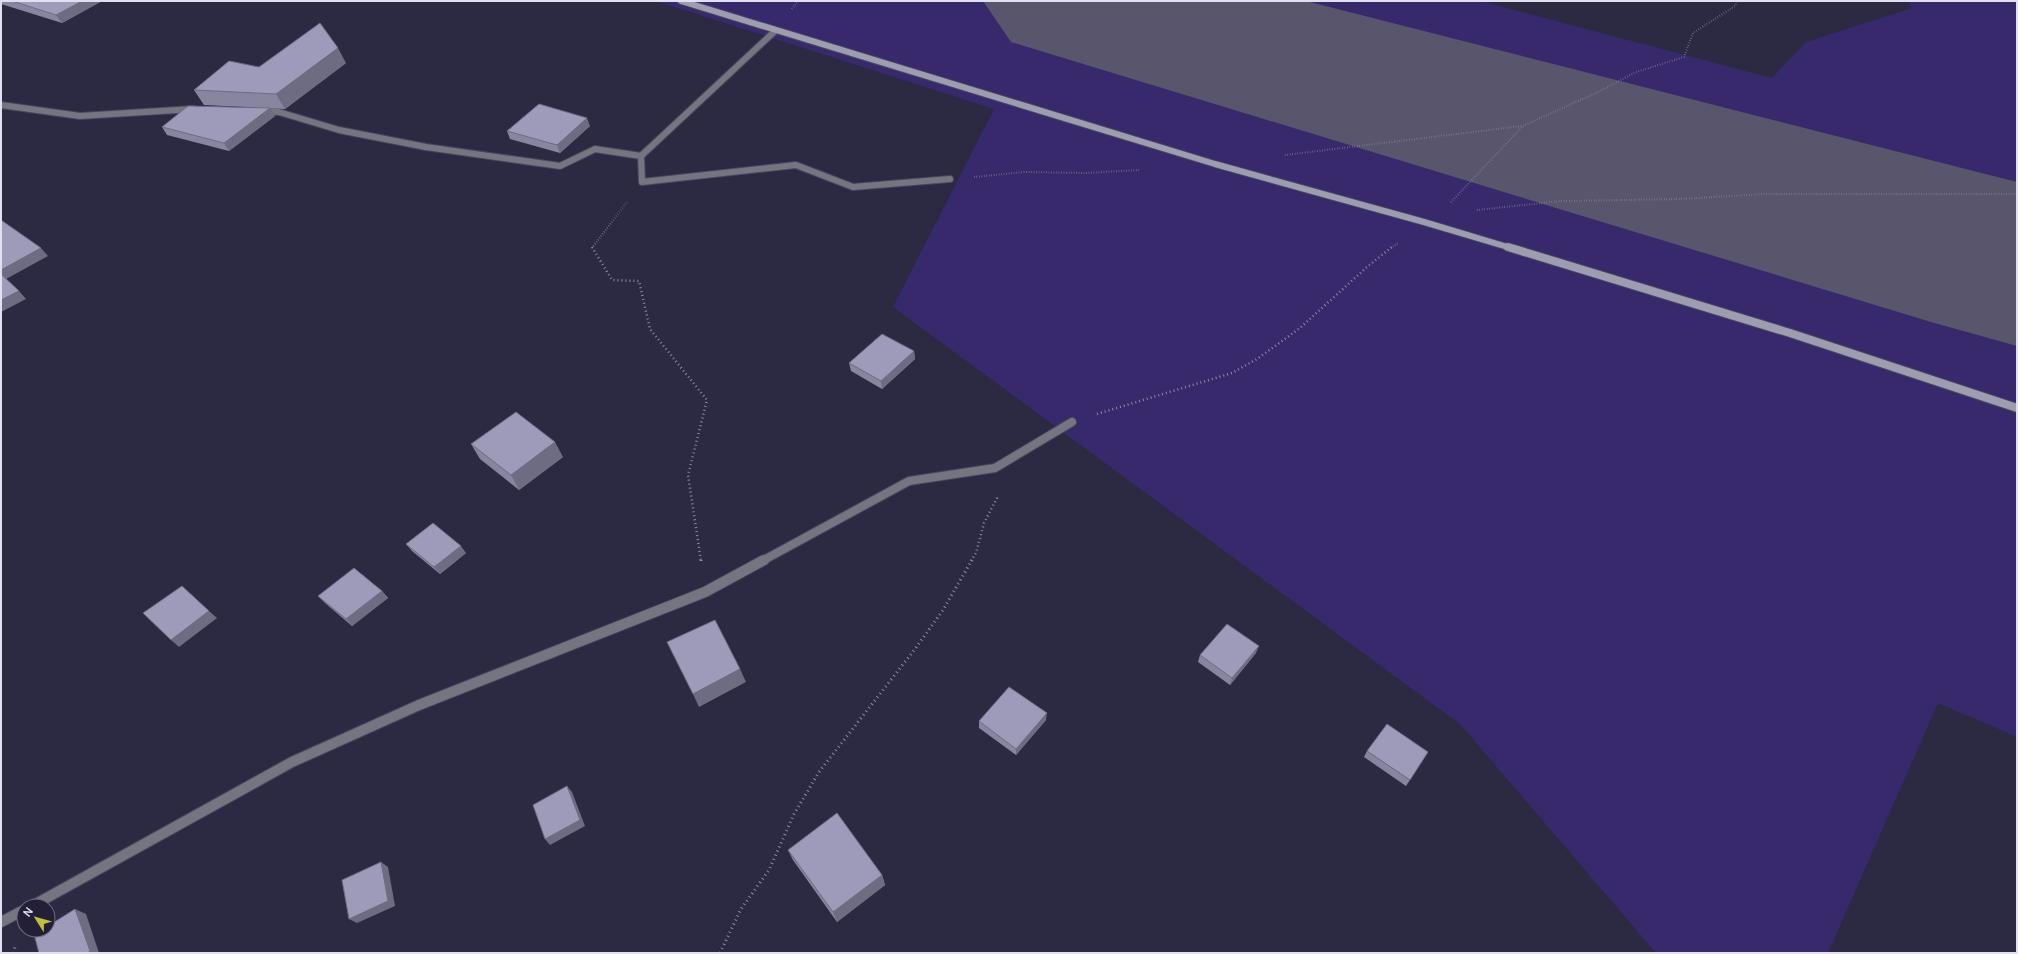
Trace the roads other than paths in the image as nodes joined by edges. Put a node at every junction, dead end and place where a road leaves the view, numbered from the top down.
1 (681, 1) edge
2 (775, 32) junction
3 (1, 105) edge
4 (199, 109) edge
5 (255, 111) edge
6 (641, 156) junction
7 (950, 179) dead end
8 (2017, 408) edge
9 (1072, 422) road end
10 (46, 898) edge
11 (16, 914) edge
12 (1, 922) edge

1 - 2 main road
2 - 6 street
2 - 8 main road
3 - 4 street
5 - 6 street
6 - 7 street
9 - 10 street
11 - 12 street

